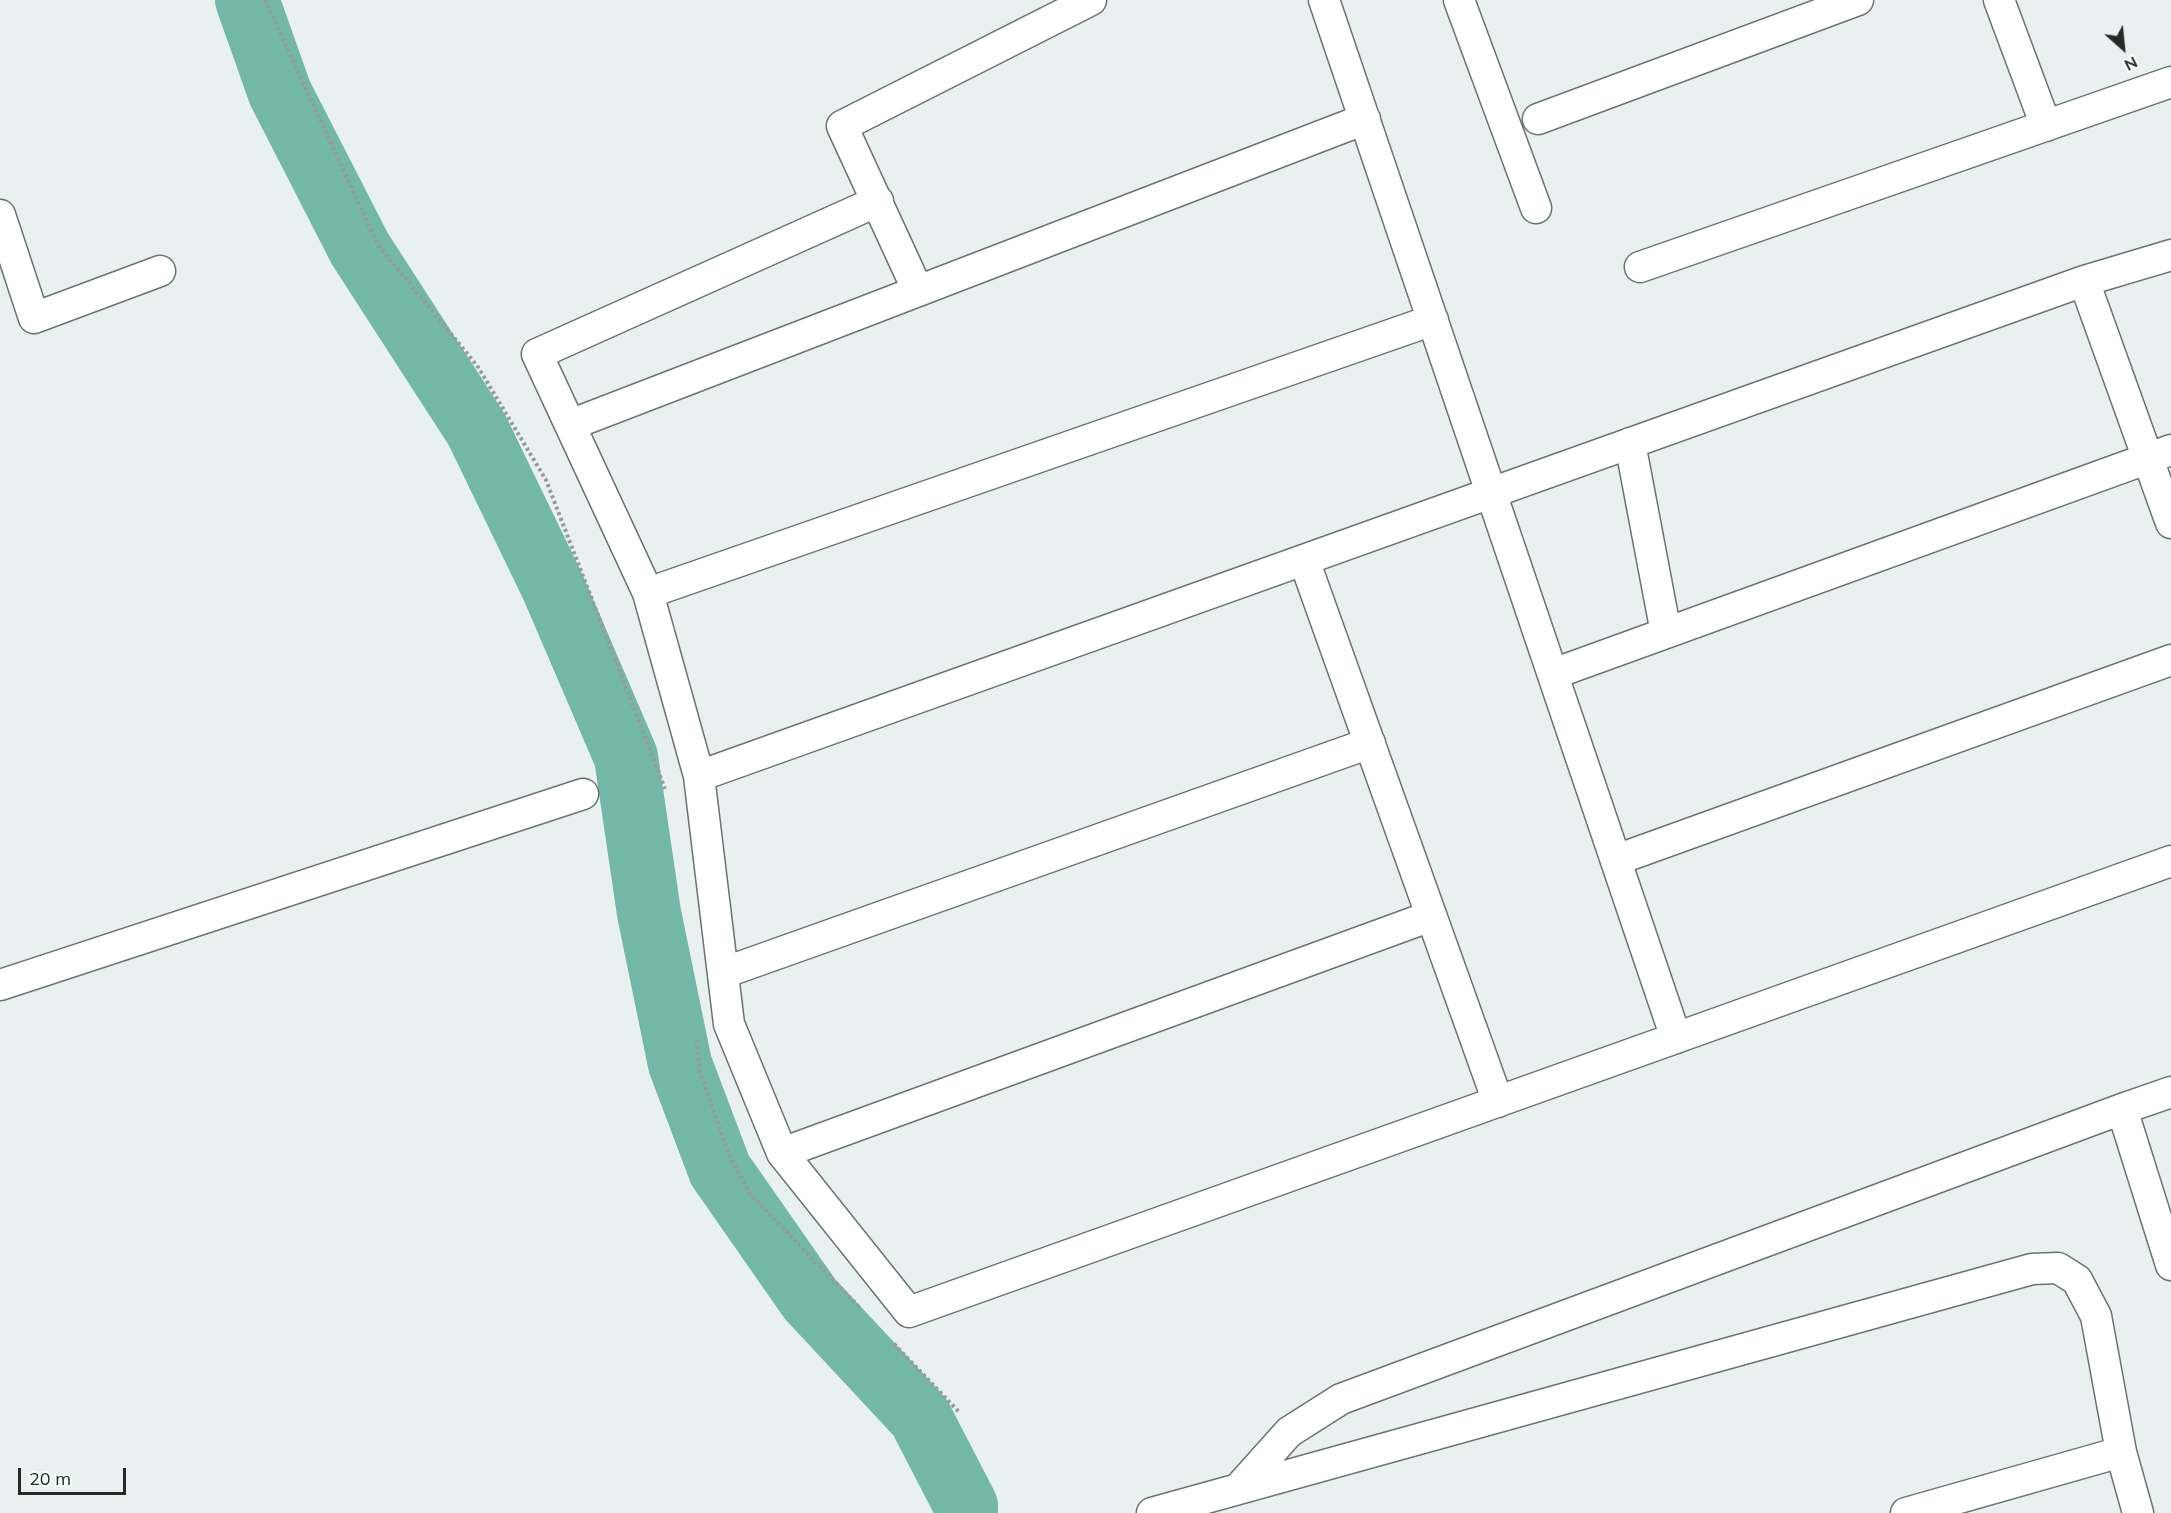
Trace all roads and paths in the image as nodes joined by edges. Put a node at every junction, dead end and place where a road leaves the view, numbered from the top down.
1 (266, 0) edge
2 (1091, 0) edge
3 (1324, 0) edge
4 (1459, 0) edge
5 (1858, 0) edge
6 (1999, 0) edge
7 (2171, 82) edge
8 (1365, 119) junction
9 (1538, 119) dead end
10 (2046, 126) junction
11 (878, 201) junction
12 (1536, 208) dead end
13 (0, 215) edge
14 (2171, 255) edge
15 (1640, 267) dead end
16 (160, 271) dead end
17 (2084, 281) junction
18 (918, 291) junction
19 (1433, 320) junction
20 (478, 367) dead end
21 (570, 425) junction
22 (1630, 443) junction
23 (2159, 454) edge
24 (1491, 493) junction
25 (2171, 523) edge
26 (1304, 560) junction
27 (648, 593) junction
28 (1666, 633) junction
29 (2171, 660) edge
30 (1553, 674) junction
31 (1370, 743) junction
32 (699, 776) junction
33 (583, 794) dead end
34 (1616, 860) junction
35 (2171, 861) edge
36 (1431, 916) junction
37 (723, 973) junction
38 (0, 985) edge
39 (1676, 1038) junction
40 (2171, 1092) edge
41 (1497, 1102) junction
42 (2122, 1109) junction
43 (782, 1153) junction
44 (2171, 1265) edge
45 (2121, 1452) junction
46 (1238, 1489) junction
47 (1152, 1513) edge
48 (1906, 1513) edge
49 (2138, 1513) edge

1 - 20 path
2 - 11 street
3 - 8 street
4 - 12 street
5 - 9 street
6 - 10 street
7 - 10 street
8 - 18 street
8 - 19 street
10 - 15 street
11 - 18 street
11 - 21 street
13 - 16 street
14 - 17 street
17 - 22 street
17 - 23 street
18 - 21 street
19 - 24 street
19 - 27 street
21 - 27 street
22 - 24 street
22 - 28 street
23 - 25 street
23 - 28 street
24 - 26 street
24 - 30 street
26 - 31 street
26 - 32 street
27 - 32 street
28 - 30 street
29 - 34 street
30 - 34 street
31 - 36 street
31 - 37 street
32 - 37 street
33 - 38 street
34 - 39 street
35 - 39 street
36 - 41 street
36 - 43 street
37 - 43 street
39 - 41 street
40 - 42 street
41 - 43 street
42 - 44 street
42 - 46 street
45 - 46 street
45 - 48 street
45 - 49 street
46 - 47 street

